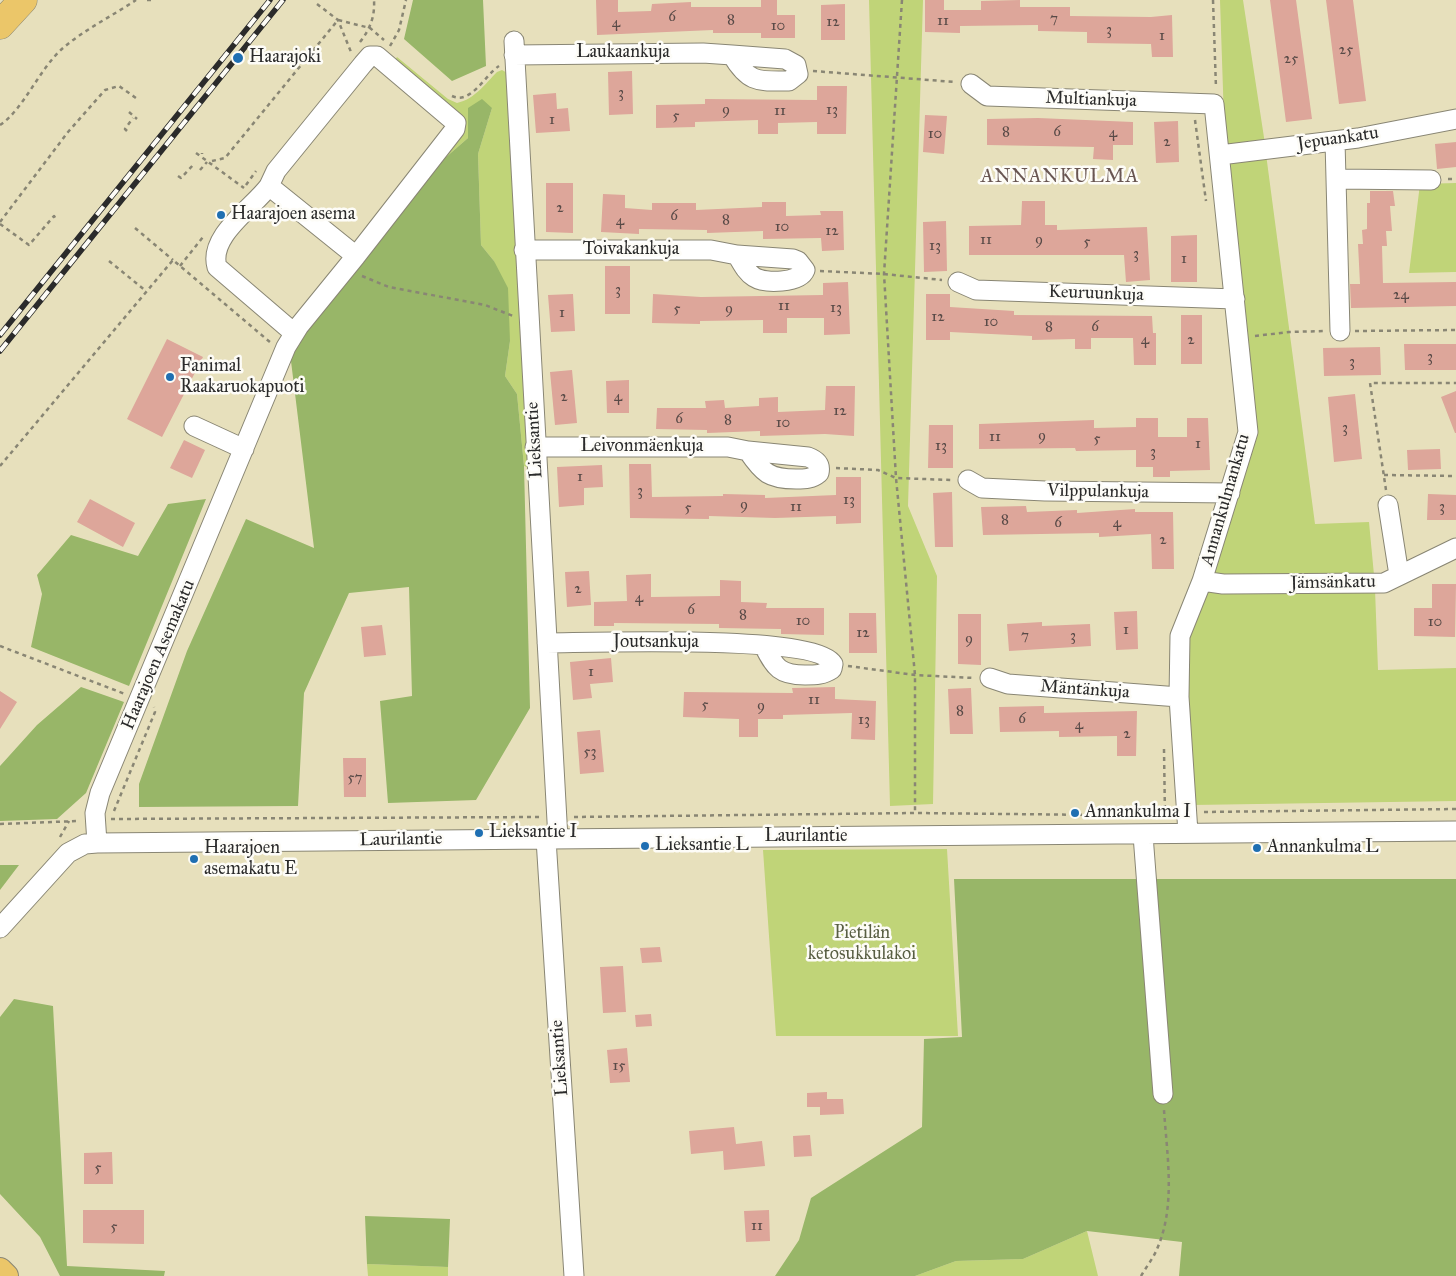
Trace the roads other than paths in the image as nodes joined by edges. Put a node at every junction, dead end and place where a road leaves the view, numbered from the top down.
1 (514, 48) joint
2 (798, 70) road end
3 (971, 84) road end
4 (1214, 104) joint
5 (1456, 119) edge
6 (1335, 141) junction
7 (1220, 155) junction
8 (1336, 179) junction
9 (1430, 180) dead end
10 (269, 186) junction
11 (524, 250) junction
12 (352, 261) junction
13 (805, 270) road end
14 (958, 282) road end
15 (1235, 299) junction
16 (1340, 331) road end
17 (288, 344) junction
18 (194, 426) dead end
19 (535, 447) junction
20 (244, 450) junction
21 (820, 469) road end
22 (968, 480) road end
23 (1230, 493) junction
24 (1388, 505) road end
25 (1456, 548) edge
26 (1399, 575) junction
27 (1202, 582) junction
28 (547, 643) junction
29 (764, 646) junction
30 (990, 678) road end
31 (1179, 696) junction
32 (1456, 831) edge
33 (1188, 832) junction
34 (1143, 835) junction
35 (552, 839) junction
36 (97, 843) junction
37 (0, 928) edge
38 (1163, 1094) road end
39 (0, 1270) edge
40 (6, 1276) edge
41 (574, 1276) edge

1 - 2 street, Laukaankuja
1 - 11 street, Lieksantie
3 - 4 street, Multiankuja
4 - 7 street, Annankulmankatu
5 - 6 street, Jepuankatu
6 - 7 street, Jepuankatu
6 - 8 street
7 - 15 street, Annankulmankatu
8 - 9 street
8 - 16 street
10 - 12 street
10 - 12 street, Haarajoen Asemakatu
10 - 17 street
11 - 13 street, Toivakankuja
11 - 19 street, Lieksantie
12 - 17 street, Haarajoen Asemakatu
14 - 15 street, Keuruunkuja
15 - 23 street, Annankulmankatu
17 - 20 street, Haarajoen Asemakatu
18 - 20 street
19 - 21 street, Leivonmäenkuja
19 - 28 street, Lieksantie
20 - 36 street, Haarajoen Asemakatu
22 - 23 street, Vilppulankuja
23 - 27 street, Annankulmankatu
24 - 26 street
25 - 26 street, Jämsänkatu
26 - 27 street, Jämsänkatu
27 - 31 street, Annankulmankatu
28 - 29 street, Joutsankuja
28 - 35 street, Lieksantie
29 - 29 street, Joutsankuja
30 - 31 street, Mäntänkuja
31 - 33 street, Annankulmankatu
32 - 33 street, Laurilantie
33 - 34 street, Laurilantie
34 - 35 street, Laurilantie
34 - 38 street
35 - 36 street, Laurilantie
35 - 41 street, Lieksantie
36 - 37 street
39 - 40 main road

